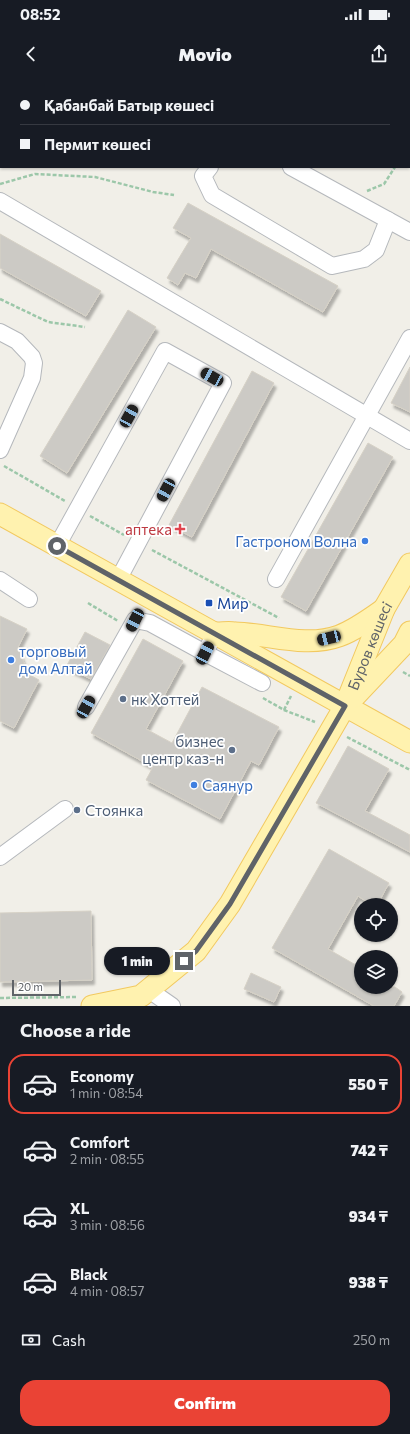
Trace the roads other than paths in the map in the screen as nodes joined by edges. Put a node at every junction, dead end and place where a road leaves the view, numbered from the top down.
1 (209, 168) edge
2 (295, 168) edge
3 (318, 174) edge
4 (0, 201) edge
5 (388, 220) junction
6 (410, 232) edge
7 (0, 332) edge
8 (410, 338) edge
9 (366, 416) junction
10 (410, 441) edge
11 (0, 450) edge
12 (0, 514) edge
13 (57, 546) junction
14 (410, 564) edge
15 (276, 579) dead end
16 (0, 580) edge
17 (118, 580) junction
18 (29, 599) dead end
19 (384, 609) junction
20 (410, 632) edge
21 (215, 633) junction
22 (205, 653) junction
23 (262, 683) dead end
24 (345, 706) junction
25 (86, 707) dead end
26 (410, 742) edge
27 (65, 809) dead end
28 (0, 857) edge
29 (149, 990) junction
30 (88, 1001) edge
31 (172, 1006) edge

1 - 5 lane
2 - 3 lane
3 - 5 lane
4 - 9 lane
5 - 6 lane
7 - 11 lane
8 - 9 lane
9 - 10 lane
9 - 15 lane
12 - 13 main road
13 - 17 main road
13 - 17 lane
14 - 19 main road, Буров көшесі
16 - 18 lane
17 - 21 main road
19 - 21 main road
19 - 24 main road, Буров көшесі
20 - 24 main road, Буров көшесі
21 - 22 lane
21 - 24 main road
22 - 23 lane
22 - 25 lane
24 - 26 main road
24 - 29 main road
27 - 28 lane
29 - 30 main road
29 - 31 lane

